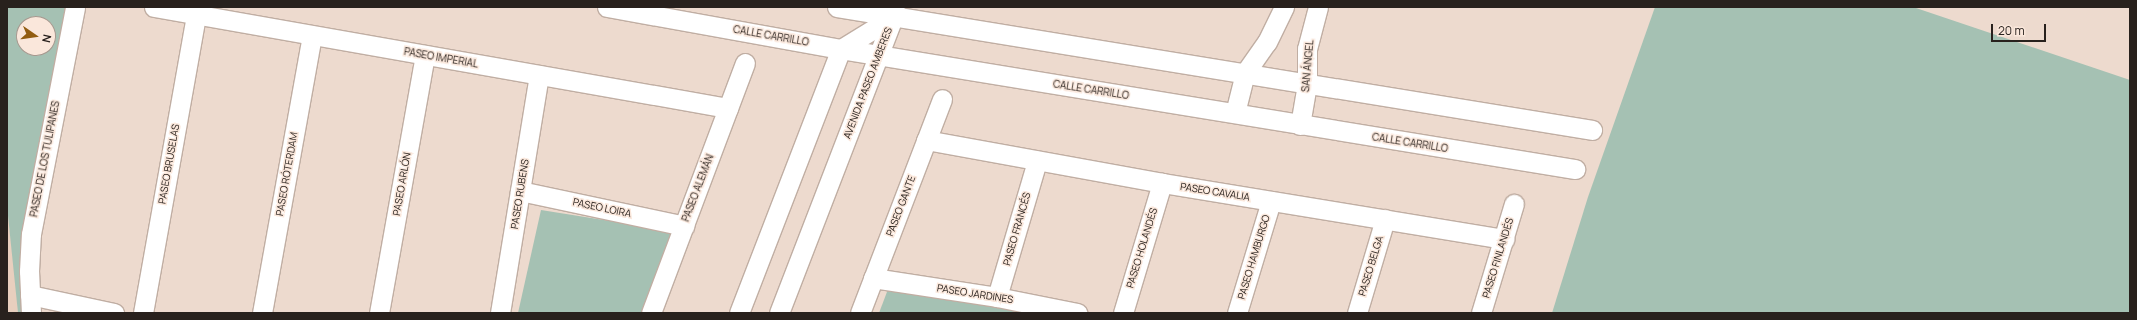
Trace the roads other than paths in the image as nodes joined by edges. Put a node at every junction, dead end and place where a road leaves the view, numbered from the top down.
1 (75, 7) edge
2 (154, 7) edge
3 (607, 7) edge
4 (837, 7) edge
5 (1284, 7) edge
6 (1318, 7) edge
7 (895, 12) edge
8 (196, 14) junction
9 (312, 35) junction
10 (841, 49) junction
11 (425, 55) junction
12 (880, 55) junction
13 (745, 63) dead end
14 (1245, 73) junction
15 (539, 75) junction
16 (1307, 84) junction
17 (942, 100) dead end
18 (728, 108) junction
19 (1235, 113) junction
20 (1300, 125) junction
21 (1592, 130) dead end
22 (926, 140) junction
23 (1037, 161) junction
24 (1575, 169) dead end
25 (1162, 183) junction
26 (520, 191) junction
27 (1271, 201) junction
28 (1514, 204) dead end
29 (1385, 219) junction
30 (684, 226) junction
31 (1504, 239) junction
32 (873, 278) junction
33 (997, 297) junction
34 (31, 304) edge
35 (114, 313) edge
36 (143, 313) edge
37 (262, 313) edge
38 (379, 313) edge
39 (500, 313) edge
40 (651, 313) edge
41 (740, 313) edge
42 (779, 313) edge
43 (860, 313) edge
44 (1076, 313) edge
45 (1123, 313) edge
46 (1237, 313) edge
47 (1357, 313) edge
48 (1481, 313) edge

1 - 34 street, PASEO DE LOS TULIPANES
2 - 8 street, PASEO IMPERIAL
3 - 10 street, CALLE CARRILLO
4 - 7 street
5 - 14 street
6 - 16 street, SAN ÁNGEL
7 - 10 street, AVENIDA PASEO AMBERES
7 - 12 street, AVENIDA PASEO AMBERES
7 - 14 street
8 - 9 street, PASEO IMPERIAL
8 - 36 street, PASEO BRUSELAS
9 - 11 street, PASEO IMPERIAL
9 - 37 street, PASEO RÓTERDAM
10 - 12 street, CALLE CARRILLO
10 - 41 street
11 - 15 street, PASEO IMPERIAL
11 - 38 street, PASEO ARLÓN
12 - 19 street, CALLE CARRILLO
12 - 42 street, AVENIDA PASEO AMBERES
13 - 18 street, PASEO ALEMÁN
14 - 16 street
14 - 19 street
15 - 18 street, PASEO IMPERIAL
15 - 26 street, PASEO RUBENS
16 - 20 street, SAN ÁNGEL
16 - 21 street
17 - 22 street, PASEO GANTE
18 - 30 street, PASEO ALEMÁN
19 - 20 street, CALLE CARRILLO
20 - 24 street, CALLE CARRILLO
22 - 23 street, PASEO CAVALIA
22 - 32 street, PASEO GANTE
23 - 25 street, PASEO CAVALIA
23 - 33 street, PASEO FRANCÉS
25 - 27 street, PASEO CAVALIA
25 - 45 street, PASEO HOLANDÉS
26 - 30 street, PASEO LOIRA
26 - 39 street, PASEO RUBENS
27 - 29 street, PASEO CAVALIA
27 - 46 street, PASEO HAMBURGO
28 - 31 street, PASEO FINLANDÉS
29 - 31 street, PASEO CAVALIA
29 - 47 street, PASEO BELGA
30 - 40 street, PASEO ALEMÁN
31 - 48 street, PASEO FINLANDÉS
32 - 33 street, PASEO JARDINES
32 - 43 street, PASEO GANTE
33 - 44 street, PASEO JARDINES
34 - 35 street

